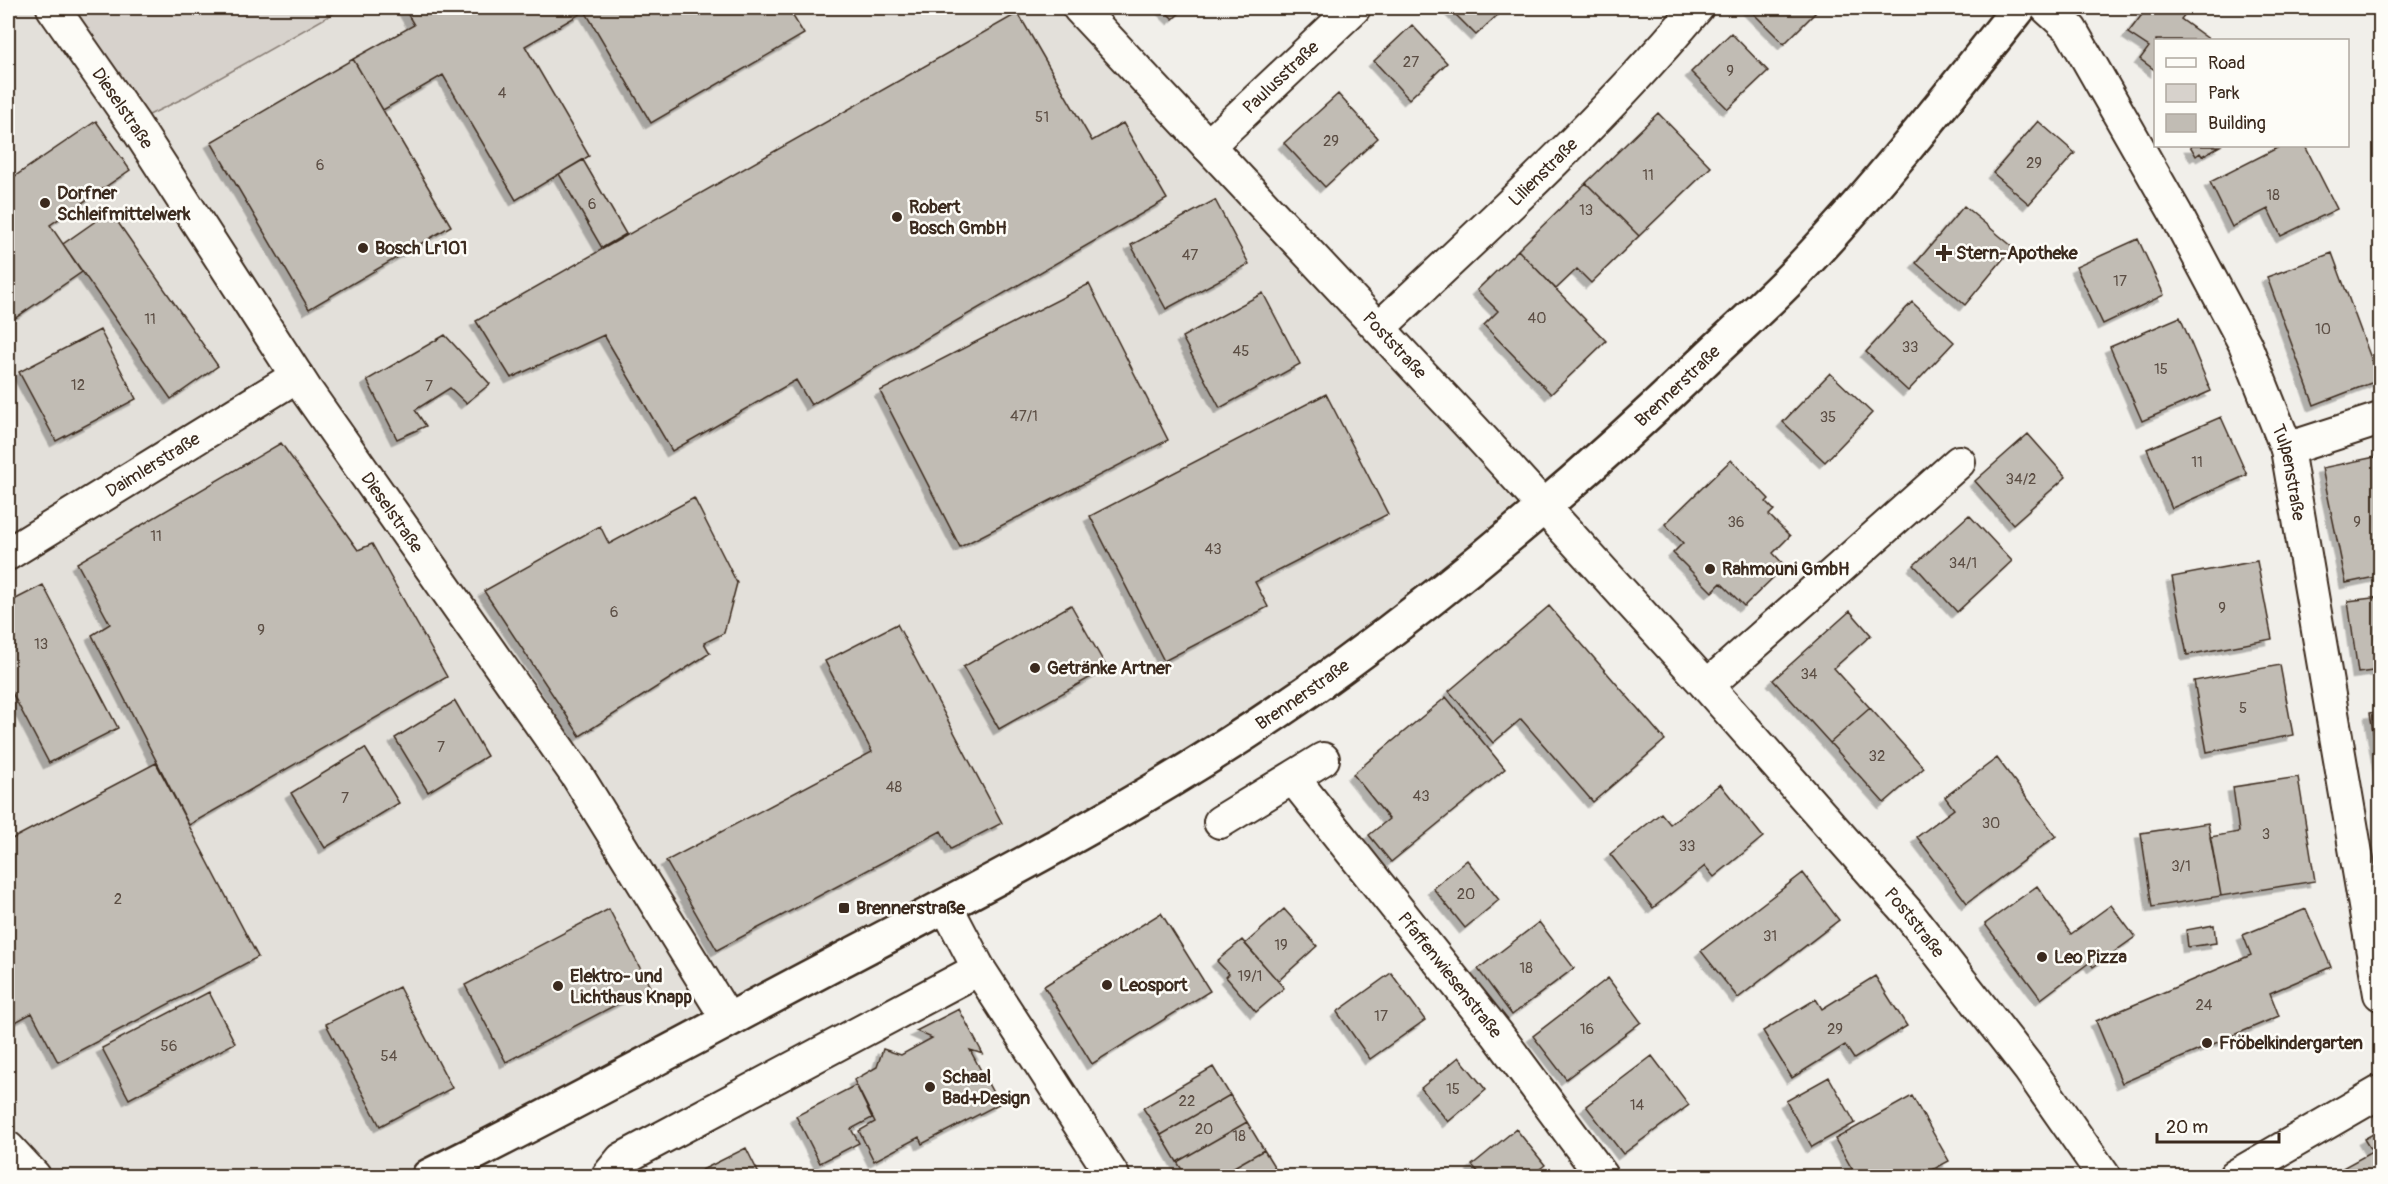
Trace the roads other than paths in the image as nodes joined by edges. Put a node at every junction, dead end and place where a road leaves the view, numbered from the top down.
1 (53, 8) edge
2 (1079, 8) edge
3 (1354, 8) edge
4 (1697, 8) edge
5 (2019, 8) edge
6 (2047, 8) edge
7 (1208, 146) junction
8 (1380, 327) junction
9 (297, 376) junction
10 (2380, 419) edge
11 (2287, 449) junction
12 (1959, 462) dead end
13 (1543, 507) junction
14 (8, 554) edge
15 (1707, 686) junction
16 (1323, 759) dead end
17 (1293, 778) junction
18 (1220, 822) dead end
19 (946, 906) junction
20 (979, 969) junction
21 (2380, 994) edge
22 (728, 1020) junction
23 (2380, 1092) edge
24 (8, 1148) edge
25 (33, 1176) edge
26 (429, 1176) edge
27 (608, 1176) edge
28 (1113, 1176) edge
29 (1602, 1176) edge
30 (2104, 1176) edge
31 (2235, 1176) edge

1 - 9 street, Dieselstraße
2 - 7 street, Poststraße
3 - 7 street, Paulusstraße
4 - 8 street, Lilienstraße
5 - 13 main road, Brennerstraße
6 - 11 street, Tulpenstraße
7 - 8 street, Poststraße
8 - 13 street, Poststraße
9 - 14 street, Daimlerstraße
9 - 22 street, Dieselstraße
10 - 11 street
11 - 21 street, Tulpenstraße
12 - 15 street
13 - 15 street, Poststraße
13 - 19 main road, Brennerstraße
15 - 30 street, Poststraße
16 - 17 street
17 - 18 street
17 - 29 street, Pfaffenwiesenstraße
19 - 20 street
19 - 22 main road, Brennerstraße
20 - 27 street
20 - 28 street
22 - 26 main road, Brennerstraße
23 - 31 street
24 - 25 street

